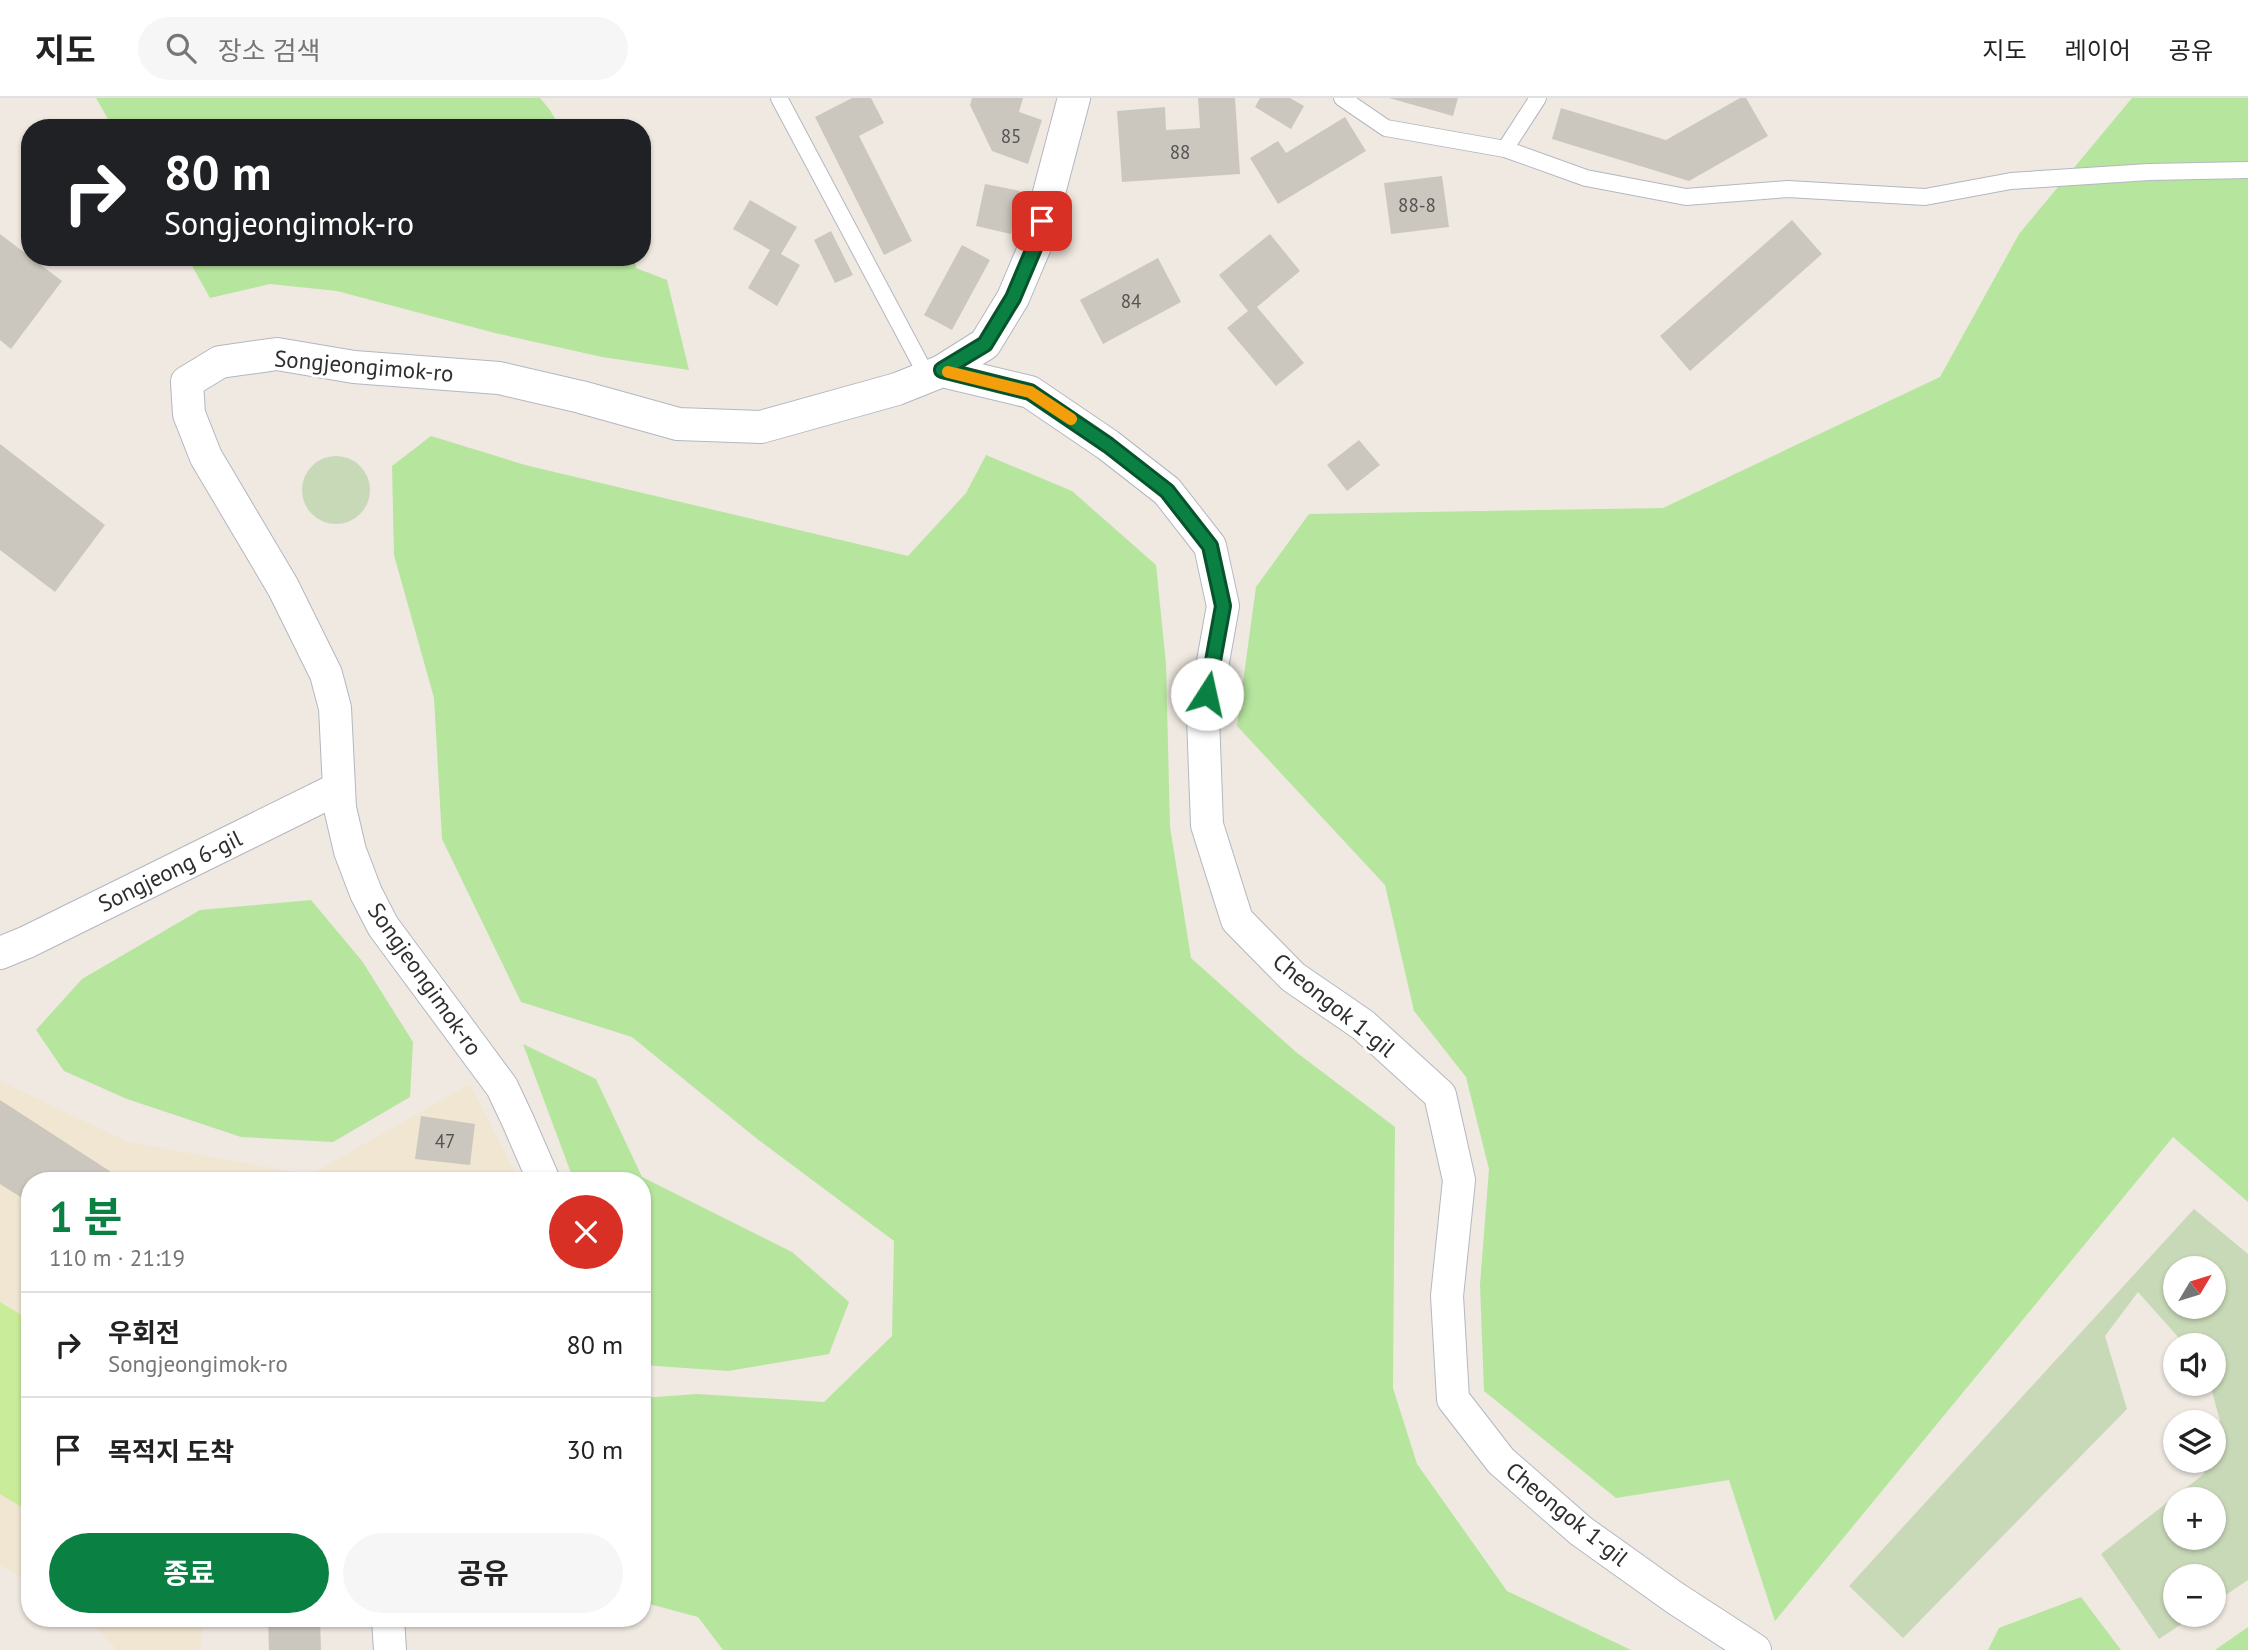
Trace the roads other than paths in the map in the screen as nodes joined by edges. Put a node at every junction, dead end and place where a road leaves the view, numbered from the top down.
1 (779, 98) edge
2 (1074, 98) edge
3 (1342, 98) edge
4 (1538, 98) edge
5 (1505, 149) junction
6 (2248, 170) edge
7 (934, 373) junction
8 (339, 788) junction
9 (0, 953) edge
10 (540, 1172) edge
11 (389, 1627) edge
12 (390, 1650) edge
13 (1755, 1650) edge

1 - 7 lane
2 - 7 street, Songjeongimok-ro
3 - 5 lane
4 - 5 lane
5 - 6 lane
7 - 8 street, Songjeongimok-ro
7 - 13 street, Cheongok 1-gil
8 - 9 street, Songjeong 6-gil
8 - 10 street, Songjeongimok-ro
11 - 12 street

